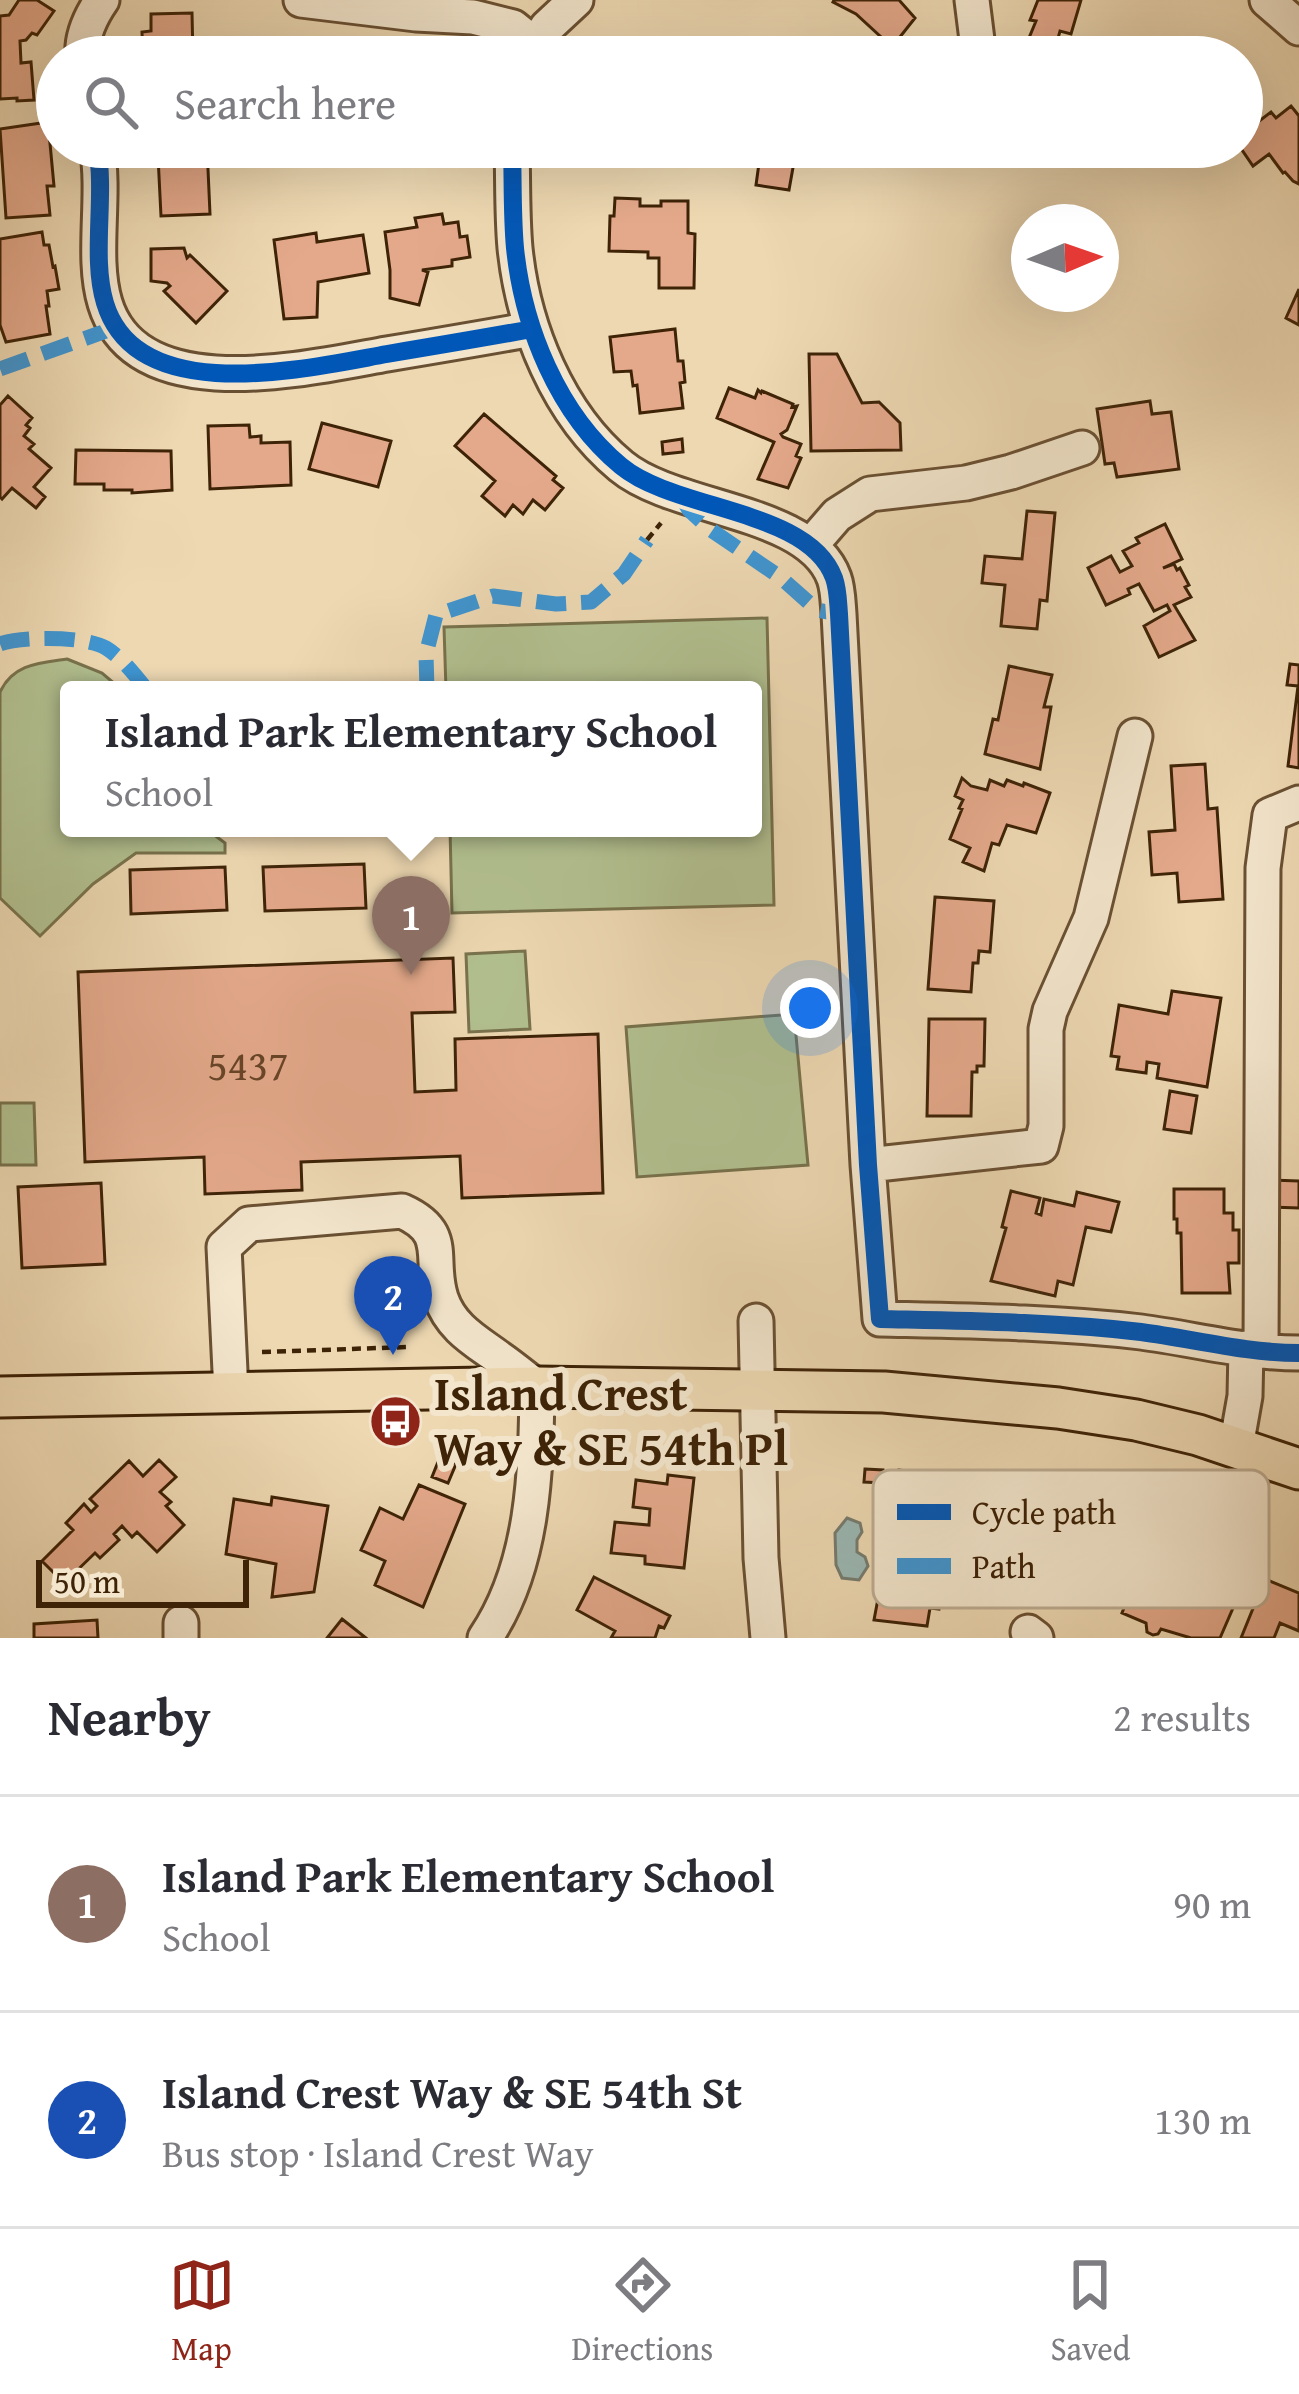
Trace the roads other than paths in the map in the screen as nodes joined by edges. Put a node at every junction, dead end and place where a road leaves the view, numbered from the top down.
1 (102, 0) edge
2 (576, 0) edge
3 (973, 0) edge
4 (1268, 0) edge
5 (311, 1) edge
6 (1299, 28) edge
7 (86, 36) edge
8 (520, 36) edge
9 (541, 36) edge
10 (977, 36) edge
11 (101, 168) edge
12 (513, 168) edge
13 (532, 329) junction
14 (1082, 448) dead end
15 (812, 545) junction
16 (1135, 736) dead end
17 (1299, 802) edge
18 (868, 1165) junction
19 (756, 1321) dead end
20 (1254, 1350) junction
21 (1299, 1352) edge
22 (536, 1387) junction
23 (756, 1389) junction
24 (230, 1392) junction
25 (0, 1397) edge
26 (1236, 1447) junction
27 (1299, 1469) edge
28 (485, 1638) edge
29 (768, 1638) edge

1 - 7 street
2 - 9 street
3 - 10 street
4 - 6 street
5 - 8 street
11 - 13 street
12 - 13 street
13 - 15 street
14 - 15 street
15 - 18 street
16 - 18 street
17 - 20 street
18 - 20 street
19 - 23 street
20 - 21 street
20 - 26 street
22 - 23 main road
22 - 24 main road
22 - 24 street
22 - 28 street
23 - 26 main road
23 - 29 street
24 - 25 main road
26 - 27 main road

